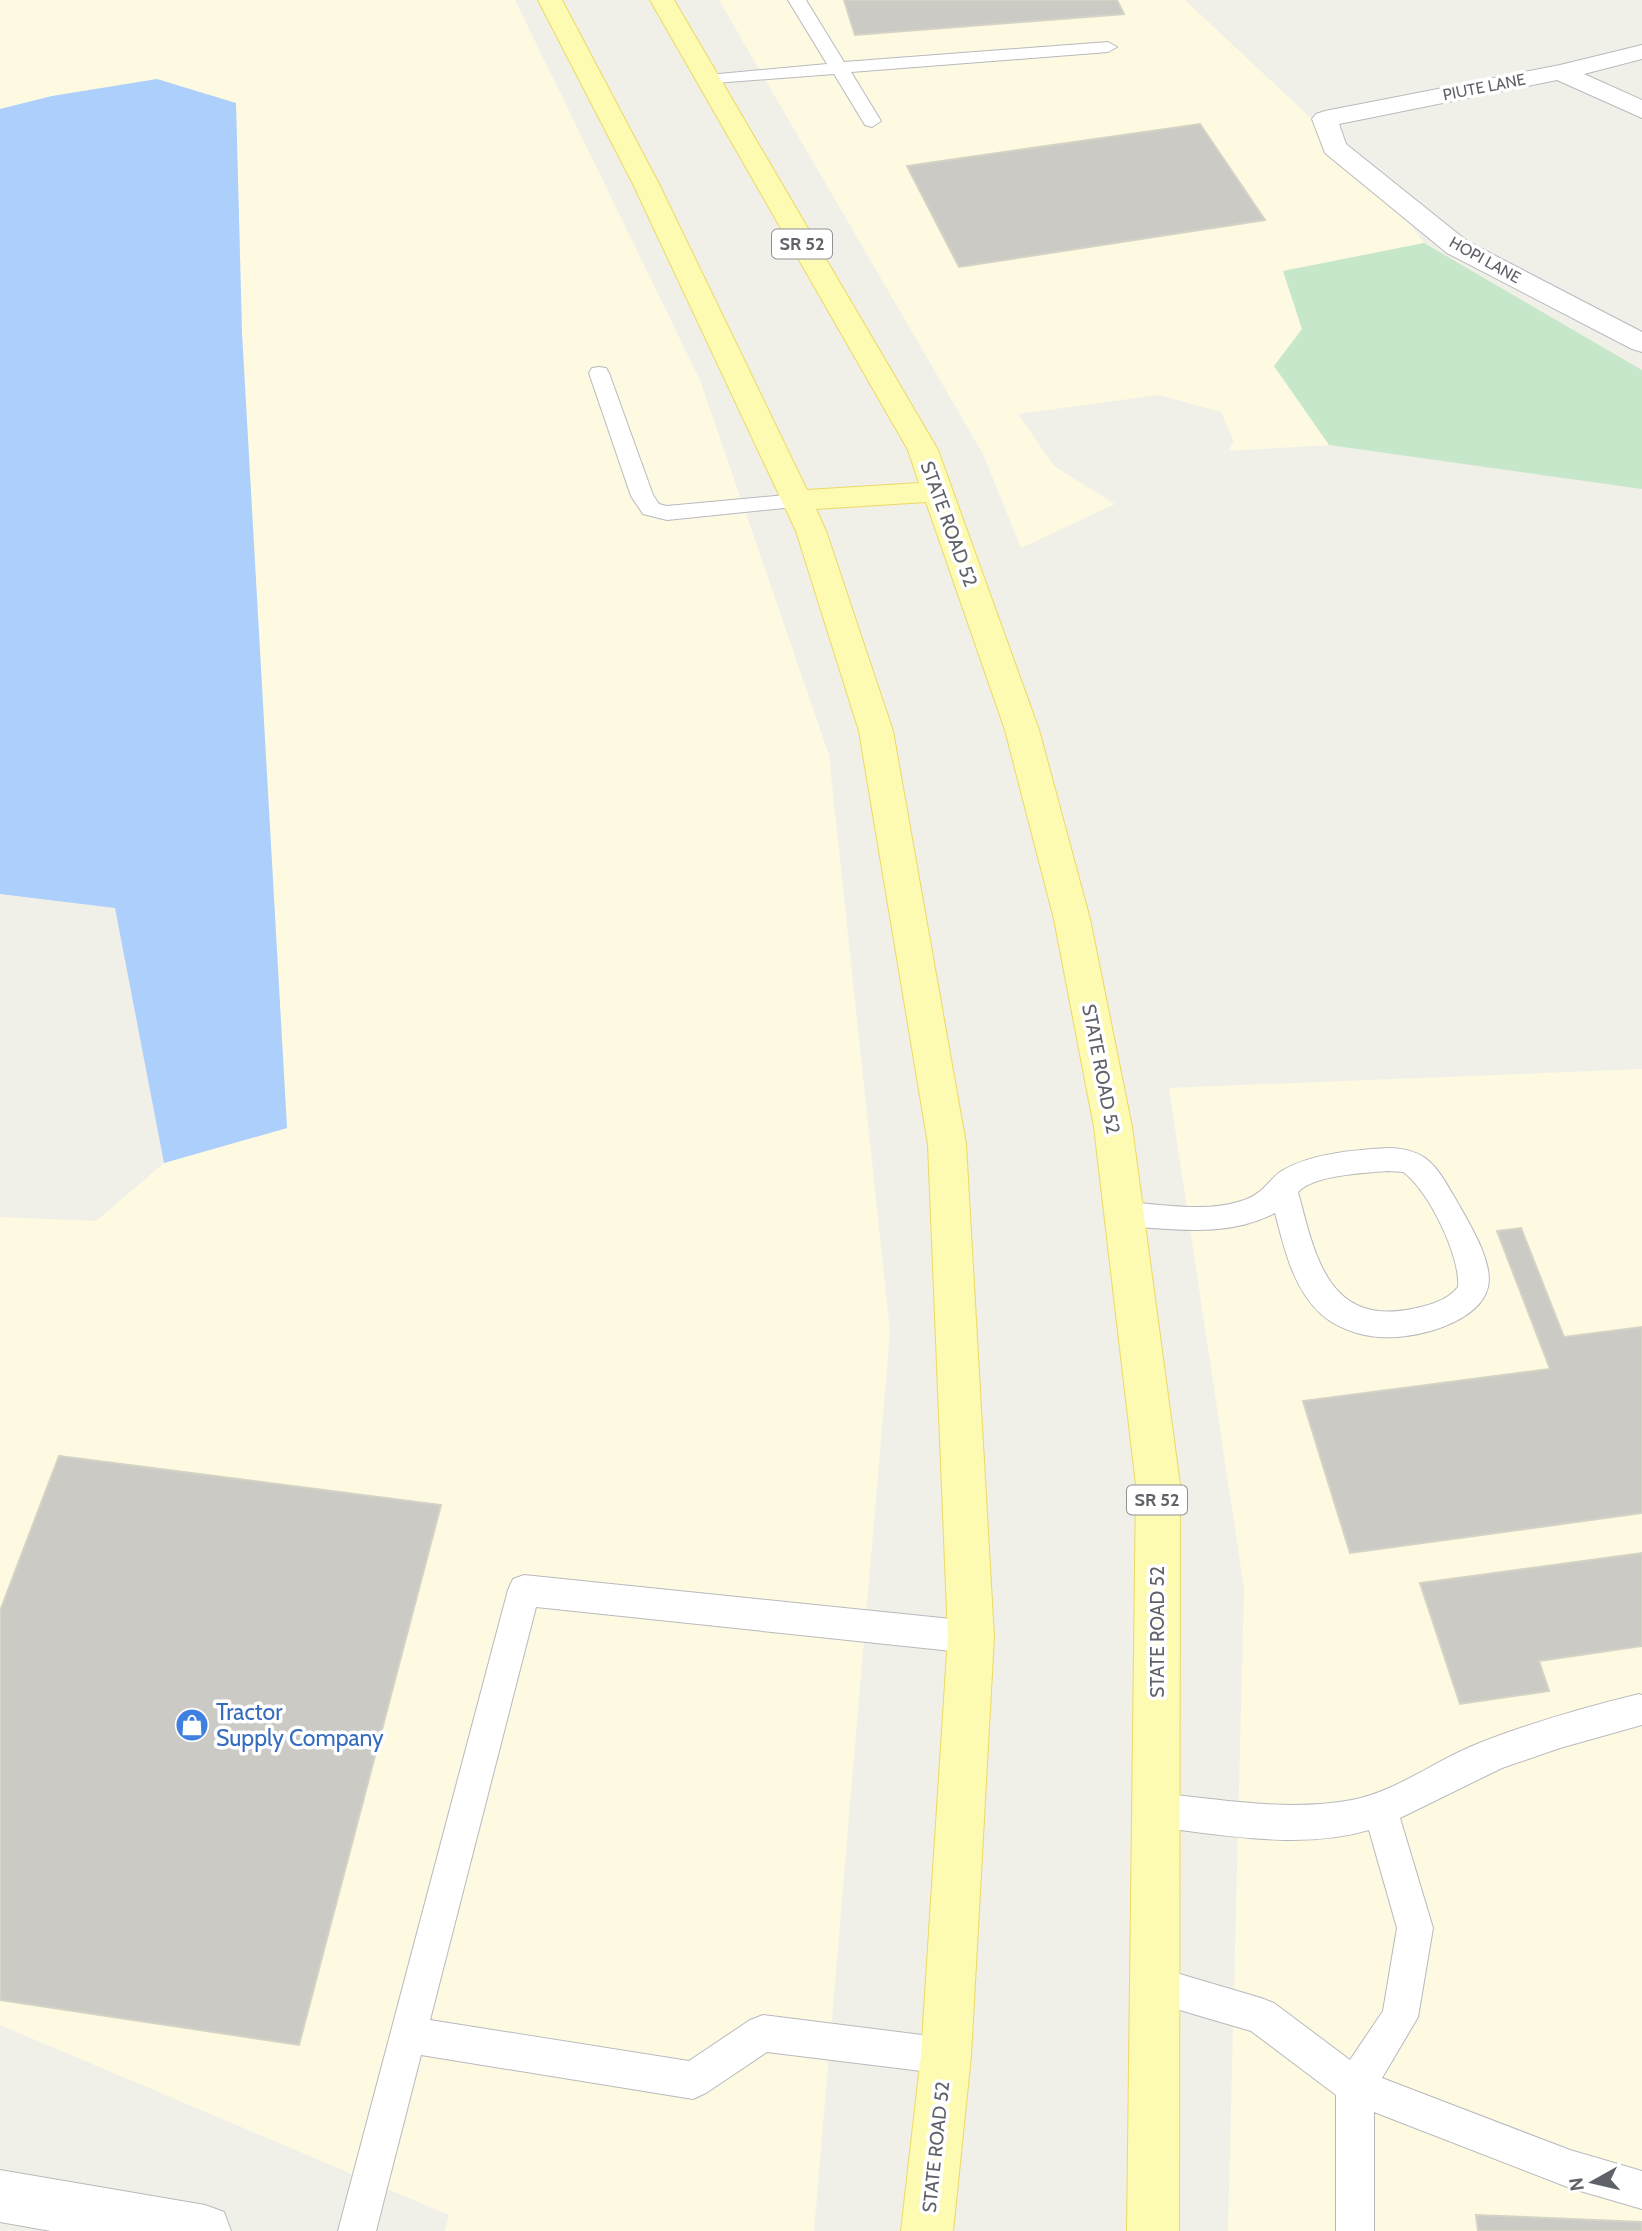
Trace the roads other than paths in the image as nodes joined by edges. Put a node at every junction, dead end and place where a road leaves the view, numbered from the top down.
1 (550, 0) edge
2 (662, 0) edge
3 (797, 0) edge
4 (1108, 47) dead end
5 (1642, 52) edge
6 (841, 68) junction
7 (1560, 72) junction
8 (708, 80) junction
9 (1642, 110) edge
10 (1325, 119) joint
11 (872, 121) dead end
12 (1642, 343) edge
13 (599, 373) dead end
14 (937, 491) junction
15 (796, 500) junction
16 (1283, 1190) junction
17 (1124, 1214) junction
18 (971, 1637) junction
19 (1639, 1710) dead end
20 (1380, 1807) junction
21 (1156, 1810) junction
22 (1156, 1985) junction
23 (408, 2035) junction
24 (946, 2056) junction
25 (1355, 2085) junction
26 (1642, 2190) edge
27 (0, 2196) edge
28 (205, 2231) edge
29 (357, 2231) edge
30 (927, 2231) edge
31 (1153, 2231) edge
32 (1355, 2231) edge

1 - 15 main road, STATE ROAD 52
2 - 8 main road, STATE ROAD 52 / SR 52
3 - 6 lane
4 - 6 lane
5 - 7 street, PIUTE LANE
6 - 8 lane
6 - 11 lane
7 - 9 street
7 - 10 street, PIUTE LANE
8 - 14 main road, STATE ROAD 52 / SR 52
10 - 12 street, HOPI LANE
13 - 15 lane
14 - 15 main road
14 - 17 main road, STATE ROAD 52 / SR 52
15 - 18 main road, STATE ROAD 52
16 - 16 lane
16 - 17 lane
17 - 21 main road, STATE ROAD 52 / SR 52
18 - 23 lane
18 - 24 main road, STATE ROAD 52
19 - 20 lane
20 - 21 lane
20 - 25 lane
21 - 22 main road, STATE ROAD 52 / SR 52
22 - 25 lane
22 - 31 main road, STATE ROAD 52 / SR 52
23 - 24 lane
23 - 29 lane
24 - 30 main road, STATE ROAD 52
25 - 26 lane
25 - 32 lane
27 - 28 street

